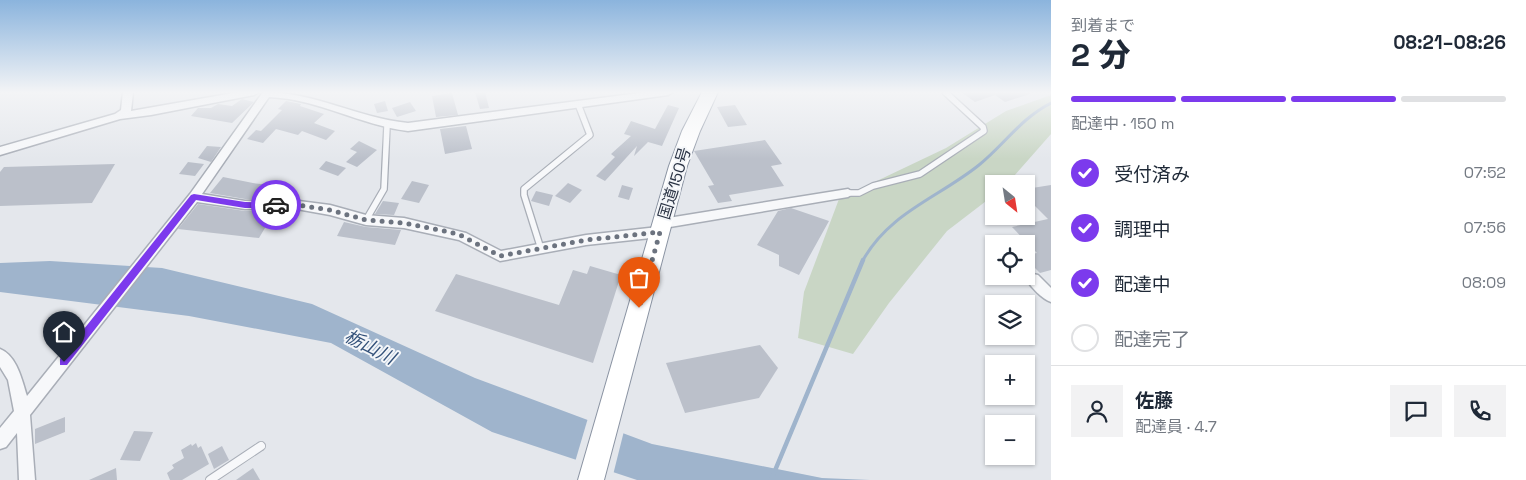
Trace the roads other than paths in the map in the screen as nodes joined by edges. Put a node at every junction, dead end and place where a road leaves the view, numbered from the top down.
1 (132, 114) edge
2 (253, 114) edge
3 (351, 114) edge
4 (501, 114) edge
5 (582, 114) edge
6 (699, 114) edge
7 (969, 114) edge
8 (119, 116) joint
9 (387, 126) junction
10 (0, 151) edge
11 (848, 193) joint
12 (194, 197) junction
13 (366, 220) junction
14 (661, 228) junction
15 (541, 249) junction
16 (1035, 281) edge
17 (1051, 296) edge
18 (0, 356) edge
19 (22, 415) junction
20 (0, 440) edge
21 (261, 446) dead end
22 (27, 480) edge
23 (210, 480) edge
24 (591, 480) edge

1 - 8 street
2 - 12 street
3 - 9 street
4 - 9 street
5 - 15 lane
6 - 14 highway, 国道150号
7 - 11 lane
8 - 10 street
9 - 13 lane
11 - 14 street
12 - 13 street
12 - 19 street
13 - 15 street
14 - 15 street
14 - 24 highway, 国道150号
16 - 17 street
18 - 19 street
19 - 20 street
19 - 22 street
21 - 23 lane

